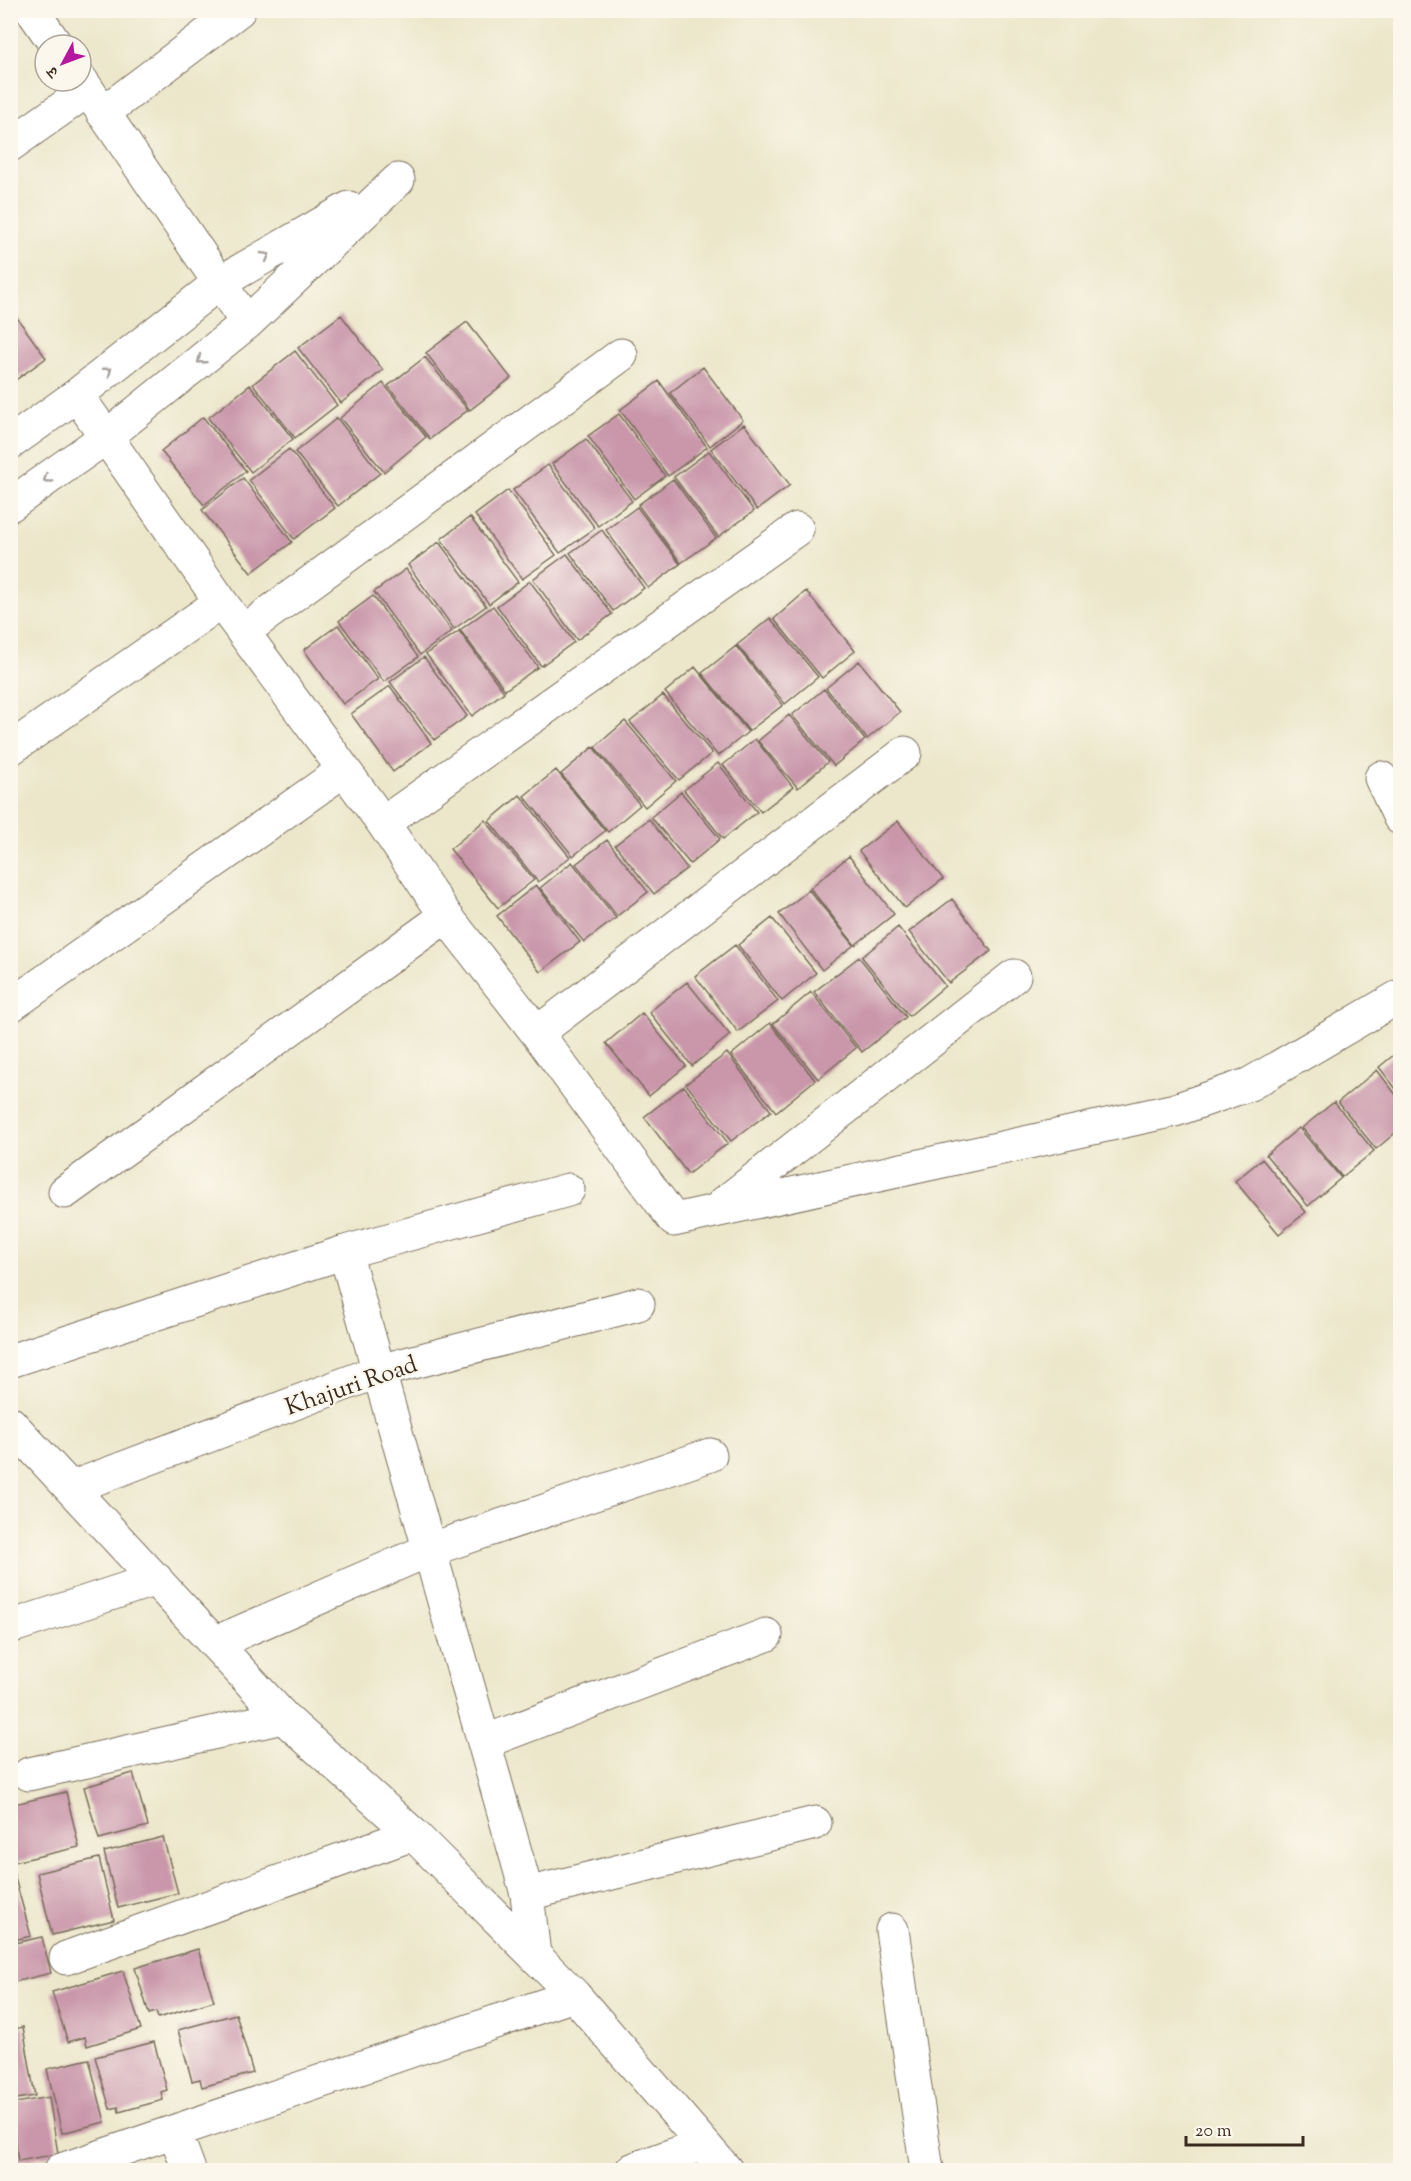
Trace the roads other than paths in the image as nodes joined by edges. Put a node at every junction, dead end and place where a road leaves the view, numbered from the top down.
1 (32, 10) edge
2 (240, 10) edge
3 (48, 33) edge
4 (90, 94) edge
5 (10, 145) edge
6 (219, 283) junction
7 (247, 323) junction
8 (621, 355) dead end
9 (77, 395) junction
10 (106, 437) junction
11 (10, 443) edge
12 (10, 505) edge
13 (797, 529) dead end
14 (221, 602) junction
15 (243, 632) junction
16 (10, 749) edge
17 (905, 753) dead end
18 (344, 770) junction
19 (1381, 778) dead end
20 (1401, 818) edge
21 (383, 823) junction
22 (446, 916) junction
23 (1014, 976) dead end
24 (1401, 996) edge
25 (10, 1006) edge
26 (537, 1033) junction
27 (568, 1190) dead end
28 (65, 1192) dead end
29 (715, 1210) junction
30 (345, 1252) junction
31 (638, 1304) dead end
32 (10, 1361) edge
33 (379, 1371) junction
34 (10, 1423) edge
35 (710, 1455) dead end
36 (71, 1488) junction
37 (429, 1550) junction
38 (156, 1579) junction
39 (10, 1627) edge
40 (766, 1635) dead end
41 (215, 1643) junction
42 (283, 1717) junction
43 (484, 1742) junction
44 (29, 1774) dead end
45 (814, 1823) dead end
46 (413, 1834) junction
47 (527, 1894) junction
48 (892, 1930) dead end
49 (534, 1955) junction
50 (66, 1958) dead end
51 (574, 1995) junction
52 (175, 2132) junction
53 (703, 2144) junction
54 (61, 2170) edge
55 (189, 2170) edge
56 (632, 2170) edge
57 (726, 2170) edge
58 (927, 2170) edge

1 - 3 street
2 - 4 street
4 - 5 street
4 - 6 street
6 - 7 street
6 -> 7 street
9 -> 6 street
7 -> 10 street
8 - 15 street
9 - 10 street
9 - 11 street
10 -> 12 street
10 - 14 street
13 - 21 street
14 - 15 street
14 - 16 street
15 - 18 street
17 - 26 street
18 - 21 street
18 - 25 street
19 - 20 street
21 - 22 street
22 - 26 street
22 - 28 street
23 - 29 street
24 - 29 street
26 - 29 street
27 - 30 street
30 - 32 street
30 - 33 street
31 - 33 street, Khajuri Road
33 - 36 street, Khajuri Road
33 - 37 street
34 - 36 street
35 - 37 street
36 - 38 street
37 - 41 street
37 - 43 street
38 - 39 street
38 - 41 street
40 - 43 street
41 - 42 street
42 - 44 street
42 - 46 street
43 - 47 street
45 - 47 street
46 - 49 street
46 - 50 street
47 - 49 street
48 - 58 street
49 - 51 street
51 - 52 street
51 - 53 street
52 - 54 street
52 - 55 street
53 - 56 street
53 - 57 street

